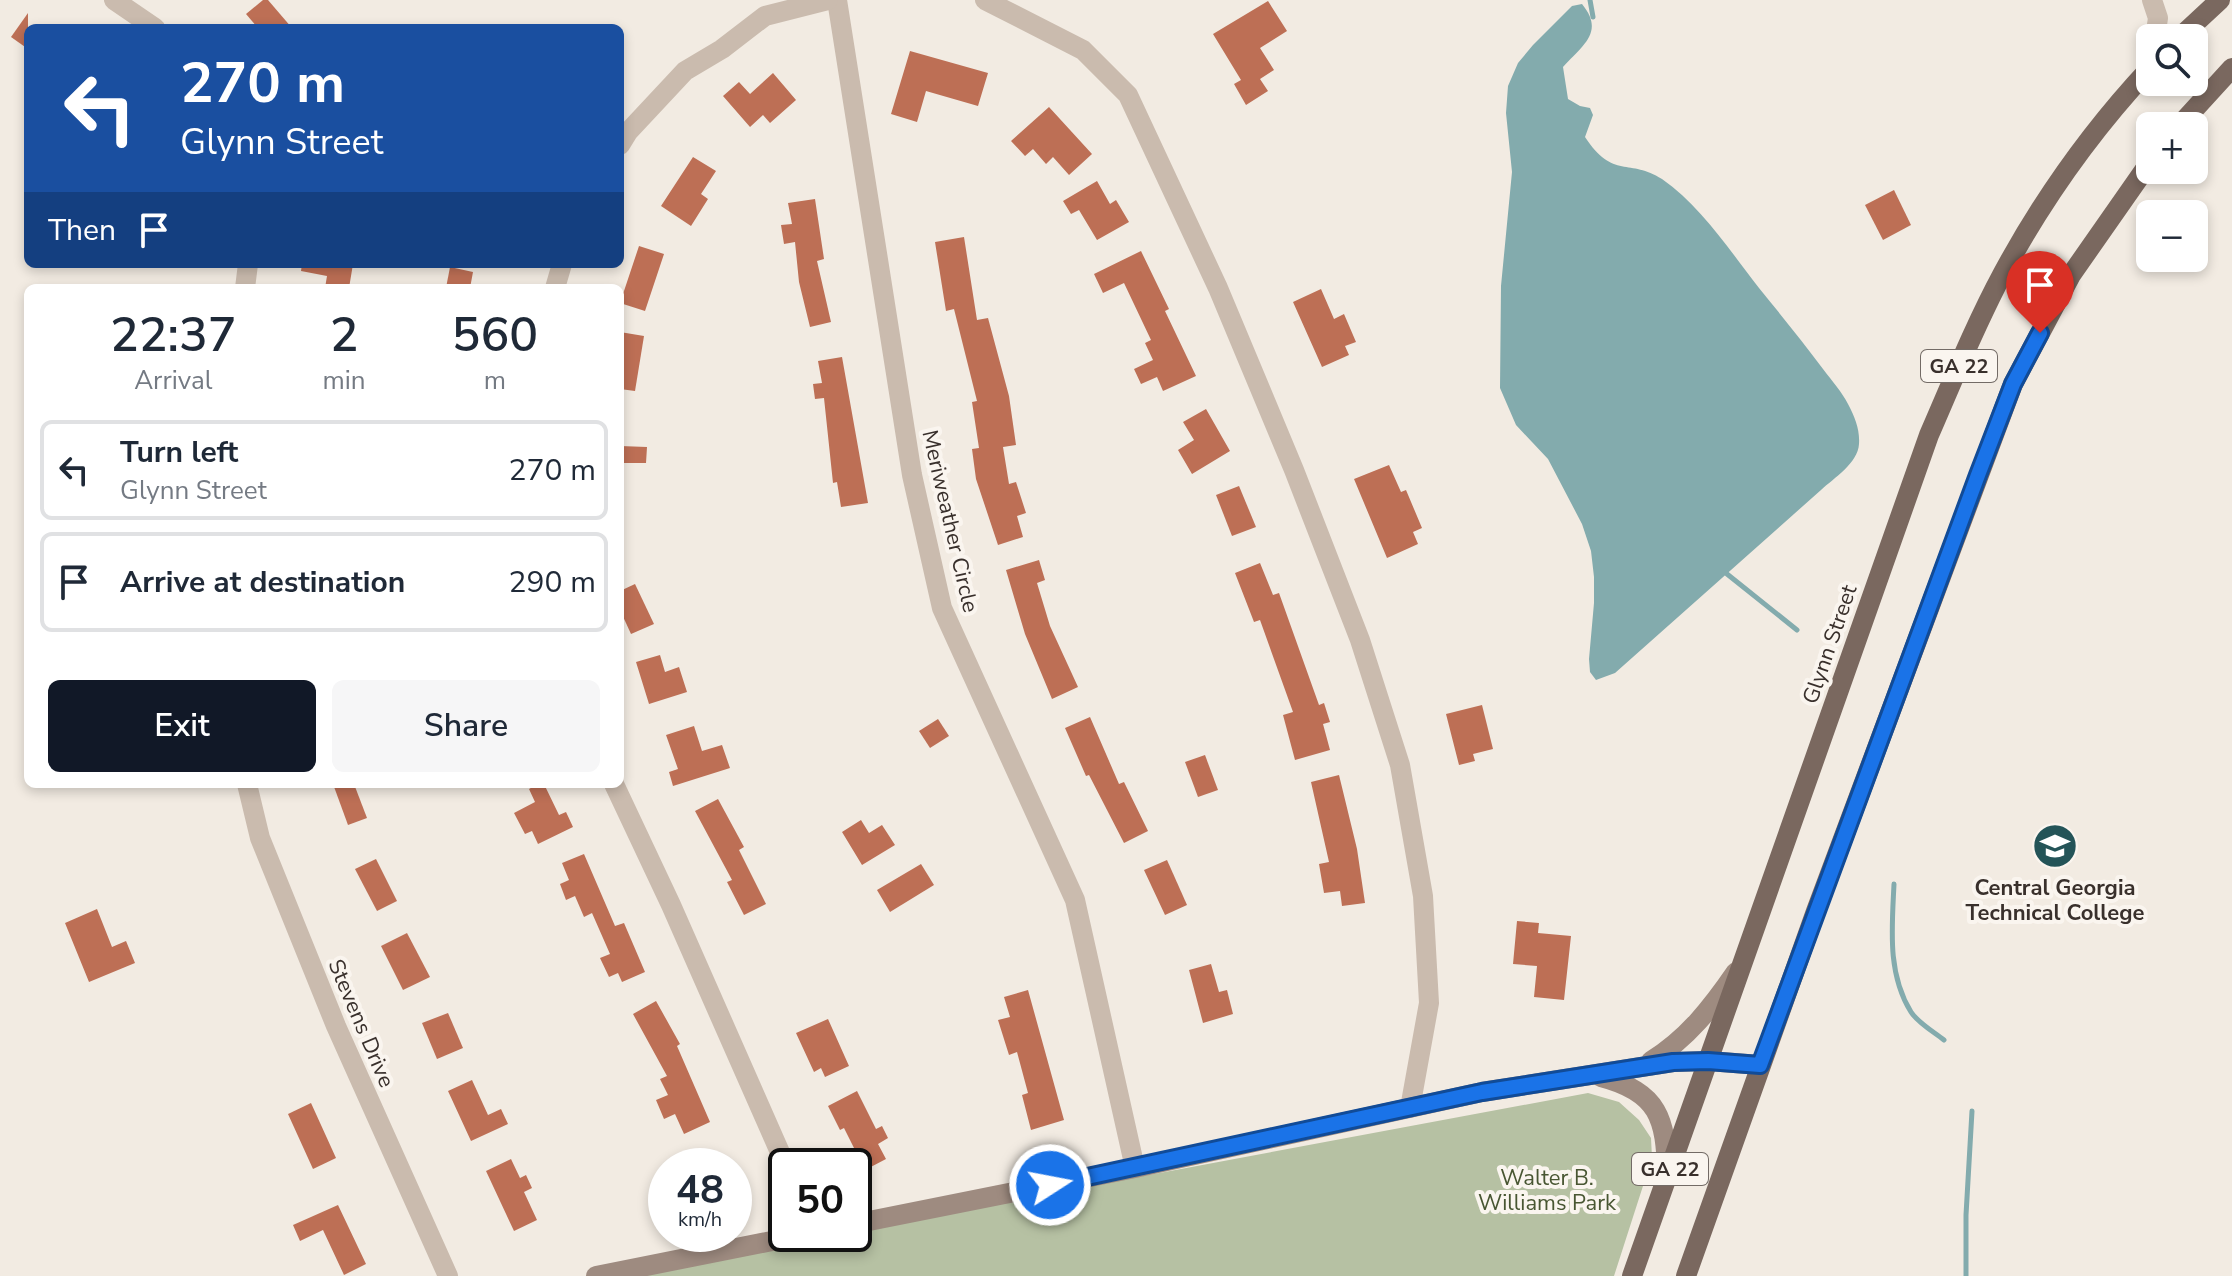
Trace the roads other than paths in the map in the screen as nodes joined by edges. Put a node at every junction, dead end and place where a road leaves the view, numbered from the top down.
1 (114, 0) edge
2 (828, 0) edge
3 (837, 0) edge
4 (985, 0) edge
5 (2152, 0) edge
6 (2220, 0) edge
7 (149, 24) edge
8 (2157, 24) edge
9 (2194, 24) edge
10 (2232, 68) edge
11 (2136, 84) edge
12 (2192, 112) edge
13 (624, 138) edge
14 (2136, 182) edge
15 (248, 788) edge
16 (616, 788) edge
17 (1743, 962) junction
18 (1708, 1061) junction
19 (1760, 1065) junction
20 (1641, 1067) junction
21 (1593, 1075) junction
22 (1410, 1108) junction
23 (778, 1148) edge
24 (1135, 1168) junction
25 (1667, 1178) junction
26 (872, 1220) edge
27 (768, 1242) edge
28 (448, 1276) edge
29 (596, 1276) edge
30 (1632, 1276) edge
31 (1686, 1276) edge

1 - 7 street
2 - 13 street
3 - 24 street, Meriweather Circle
4 - 22 street
5 - 8 street
6 - 9 main road
10 - 12 main road
11 - 17 main road, Glynn Street / GA 22
14 - 19 main road, GA 22
15 - 28 street, Stevens Drive
16 - 23 street
17 - 18 main road, Glynn Street / GA 22
17 - 20 main road
18 - 19 main road
18 - 20 main road
18 - 25 main road, Glynn Street / GA 22
19 - 31 main road, GA 22
20 - 21 main road
21 - 22 main road
21 - 25 main road
22 - 24 main road
24 - 26 main road
25 - 30 main road, Glynn Street / GA 22
27 - 29 main road

